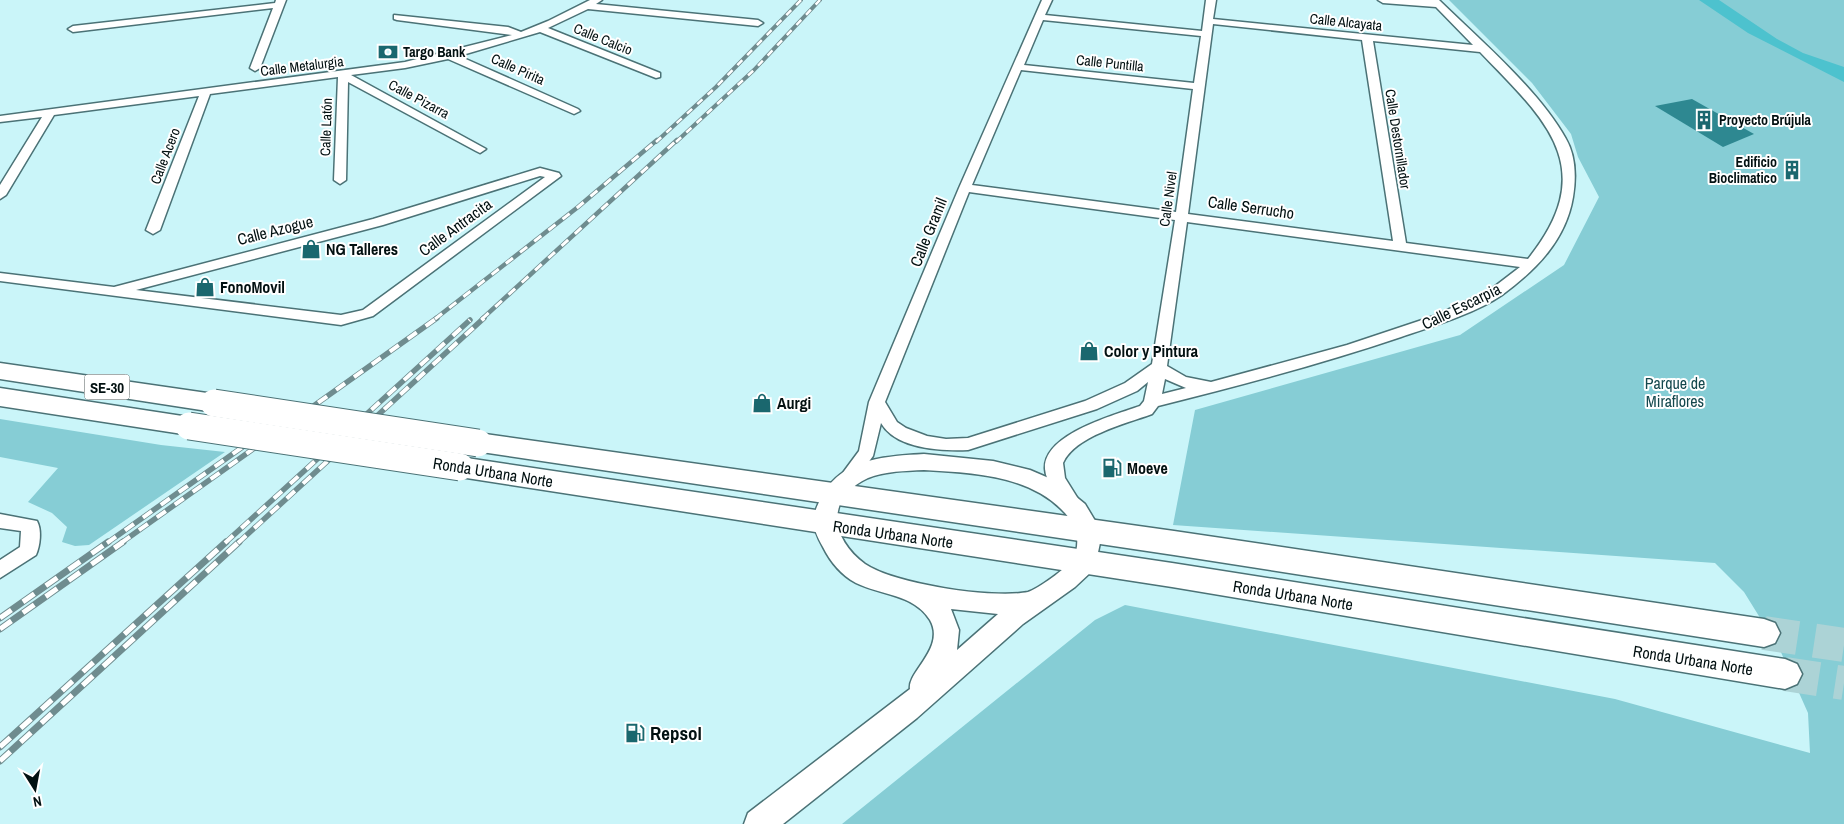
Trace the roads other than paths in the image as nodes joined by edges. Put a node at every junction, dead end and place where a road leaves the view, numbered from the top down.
1 (597, 0) edge
2 (1047, 0) edge
3 (1211, 0) edge
4 (1383, 0) edge
5 (280, 3) edge
6 (1437, 3) edge
7 (587, 6) junction
8 (1040, 16) junction
9 (397, 17) dead end
10 (758, 23) dead end
11 (73, 28) dead end
12 (539, 28) junction
13 (1208, 28) junction
14 (520, 35) junction
15 (1366, 38) junction
16 (1480, 49) junction
17 (450, 56) junction
18 (1018, 67) junction
19 (255, 68) junction
20 (343, 75) junction
21 (656, 75) dead end
22 (240, 78) junction
23 (286, 82) junction
24 (1200, 87) junction
25 (234, 89) junction
26 (207, 92) junction
27 (574, 111) dead end
28 (50, 112) junction
29 (0, 119) edge
30 (480, 148) dead end
31 (555, 176) joint
32 (340, 180) dead end
33 (965, 188) junction
34 (0, 195) edge
35 (1180, 215) junction
36 (153, 230) dead end
37 (1400, 245) junction
38 (1532, 264) junction
39 (0, 277) edge
40 (111, 293) junction
41 (1160, 367) junction
42 (0, 371) edge
43 (1217, 386) junction
44 (0, 397) edge
45 (877, 402) junction
46 (1152, 402) junction
47 (839, 487) junction
48 (1072, 504) junction
49 (0, 521) edge
50 (824, 524) junction
51 (1088, 531) junction
52 (1085, 562) junction
53 (0, 570) edge
54 (917, 592) junction
55 (1030, 602) junction
56 (1764, 633) tunnel mouth
57 (1785, 674) tunnel mouth
58 (909, 708) junction
59 (759, 824) edge

1 - 7 street, Calle Metalurgia
2 - 8 street, Calle Gramil
3 - 13 street, Calle Nivel
4 - 6 street
5 - 11 street
5 - 19 street
6 - 16 street, Calle Escarpia
7 - 10 street
7 - 12 street, Calle Metalurgia
8 - 13 street, Calle Alcayata
8 - 18 street, Calle Gramil
9 - 14 street
12 - 14 street, Calle Metalurgia
12 - 21 street, Calle Calcio
13 - 15 street, Calle Alcayata
13 - 24 street, Calle Nivel
14 - 17 street, Calle Metalurgia
15 - 16 street, Calle Alcayata
15 - 37 street, Calle Destornillador
16 - 38 street, Calle Escarpia
17 - 20 street, Calle Metalurgia
17 - 27 street, Calle Pirita
18 - 24 street, Calle Puntilla
18 - 33 street, Calle Gramil
19 - 22 street
19 - 23 street
20 - 23 street, Calle Metalurgia
20 - 30 street, Calle Pizarra
20 - 32 street, Calle Latón
22 - 25 street
22 - 26 street
23 - 25 street, Calle Metalurgia
24 - 35 street, Calle Nivel
25 - 26 street, Calle Metalurgia
26 - 28 street, Calle Metalurgia
26 - 36 street, Calle Acero
28 - 29 street, Calle Metalurgia
28 - 34 street
31 - 40 street, Calle Azogue
31 - 40 street, Calle Antracita
33 - 35 street, Calle Serrucho
33 - 45 street, Calle Gramil
35 - 37 street, Calle Serrucho
35 - 41 street, Calle Nivel
37 - 38 street, Calle Serrucho
38 - 43 street, Calle Escarpia
39 - 40 street, Calle Azogue
41 - 43 street, Calle Escarpia
41 - 45 street
41 - 46 street, Calle Nivel
42 - 47 main road, Ronda Urbana Norte / SE-30, bridge
43 - 46 street, Calle Escarpia
44 - 50 main road, Ronda Urbana Norte / SE-30, bridge
45 - 47 street, Calle Gramil
46 - 48 street, Calle Escarpia
47 - 48 street
47 - 50 street
47 - 51 main road, Ronda Urbana Norte
48 - 51 street
49 - 53 street
50 - 52 main road, Ronda Urbana Norte
50 - 54 street
51 - 52 street
51 - 56 main road, Ronda Urbana Norte
52 - 55 street
52 - 57 main road, Ronda Urbana Norte
54 - 55 street
54 - 58 street
55 - 58 street
58 - 59 street

